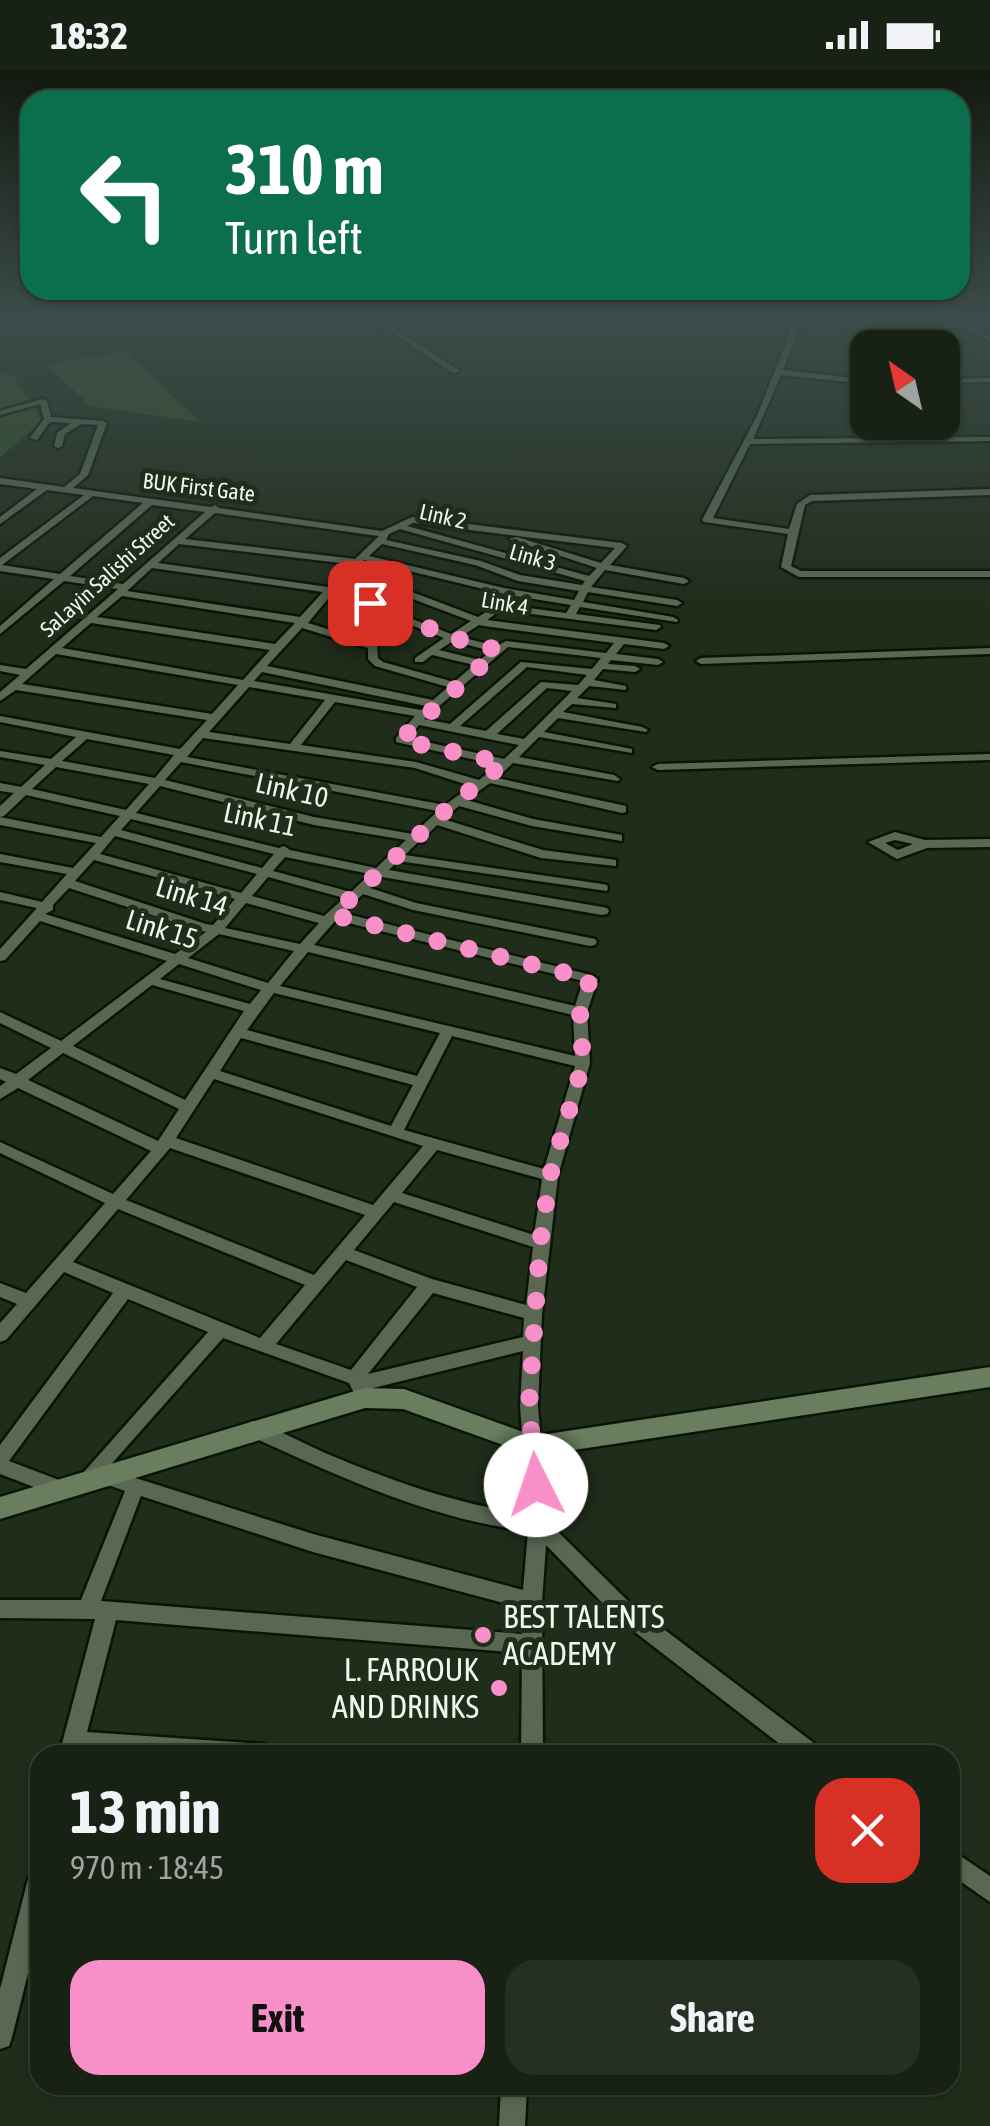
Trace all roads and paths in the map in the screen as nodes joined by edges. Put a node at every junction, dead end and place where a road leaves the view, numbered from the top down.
1 (47, 415) edge
2 (759, 415) edge
3 (48, 419) junction
4 (80, 421) junction
5 (34, 438) dead end
6 (990, 439) edge
7 (747, 442) junction
8 (58, 446) dead end
9 (1, 482) edge
10 (45, 487) junction
11 (66, 490) junction
12 (990, 492) edge
13 (91, 494) junction
14 (150, 502) junction
15 (215, 508) junction
16 (0, 521) edge
17 (400, 527) junction
18 (793, 532) junction
19 (526, 533) junction
20 (382, 538) junction
21 (514, 539) junction
22 (175, 541) junction
23 (492, 550) junction
24 (355, 563) junction
25 (0, 565) edge
26 (148, 565) junction
27 (604, 567) junction
28 (990, 574) edge
29 (63, 577) junction
30 (684, 581) dead end
31 (588, 584) junction
32 (121, 589) junction
33 (330, 590) junction
34 (679, 600) dead end
35 (574, 603) junction
36 (570, 615) junction
37 (88, 619) junction
38 (484, 622) junction
39 (302, 623) junction
40 (0, 631) edge
41 (558, 632) junction
42 (450, 637) junction
43 (621, 640) junction
44 (664, 646) dead end
45 (278, 648) junction
46 (554, 649) junction
47 (53, 650) junction
48 (498, 650) junction
49 (990, 651) edge
50 (430, 652) junction
51 (419, 660) dead end
52 (700, 661) dead end
53 (658, 662) dead end
54 (482, 664) junction
55 (0, 668) edge
56 (259, 668) junction
57 (636, 670) dead end
58 (28, 673) junction
59 (595, 674) junction
60 (246, 682) junction
61 (12, 686) junction
62 (456, 686) junction
63 (622, 688) dead end
64 (0, 698) edge
65 (333, 698) junction
66 (569, 700) junction
67 (436, 704) junction
68 (612, 706) dead end
69 (554, 714) junction
70 (214, 718) junction
71 (420, 718) junction
72 (0, 720) edge
73 (453, 726) junction
74 (642, 730) dead end
75 (200, 734) junction
76 (490, 734) junction
77 (84, 735) junction
78 (529, 738) junction
79 (292, 750) junction
80 (628, 750) dead end
81 (0, 754) edge
82 (179, 755) junction
83 (990, 757) edge
84 (507, 761) junction
85 (53, 763) junction
86 (658, 767) dead end
87 (614, 779) dead end
88 (154, 781) junction
89 (482, 781) junction
90 (0, 786) edge
91 (24, 791) junction
92 (452, 805) junction
93 (622, 809) dead end
94 (130, 811) junction
95 (0, 813) edge
96 (0, 821) edge
97 (437, 821) junction
98 (109, 836) junction
99 (420, 838) junction
100 (618, 838) dead end
101 (990, 843) edge
102 (925, 844) dead end
103 (284, 850) junction
104 (90, 855) junction
105 (396, 857) junction
106 (0, 858) edge
107 (612, 863) dead end
108 (381, 871) junction
109 (266, 873) junction
110 (72, 878) junction
111 (602, 888) dead end
112 (356, 893) junction
113 (0, 896) edge
114 (245, 900) junction
115 (602, 911) dead end
116 (44, 912) junction
117 (330, 918) junction
118 (216, 930) junction
119 (0, 937) edge
120 (16, 940) junction
121 (590, 942) dead end
122 (305, 948) junction
123 (0, 957) edge
124 (178, 961) junction
125 (152, 981) junction
126 (270, 988) junction
127 (252, 1009) junction
128 (580, 1012) junction
129 (0, 1016) edge
130 (448, 1031) junction
131 (238, 1032) junction
132 (64, 1047) junction
133 (583, 1063) junction
134 (0, 1073) edge
135 (211, 1073) junction
136 (16, 1081) junction
137 (420, 1082) junction
138 (0, 1094) edge
139 (189, 1108) junction
140 (395, 1133) junction
141 (434, 1144) junction
142 (164, 1145) junction
143 (0, 1148) edge
144 (550, 1176) junction
145 (394, 1196) junction
146 (116, 1202) junction
147 (377, 1213) junction
148 (540, 1244) junction
149 (344, 1253) junction
150 (61, 1264) junction
151 (318, 1283) junction
152 (429, 1285) junction
153 (0, 1290) edge
154 (124, 1291) junction
155 (28, 1301) junction
156 (533, 1314) junction
157 (220, 1330) junction
158 (0, 1335) edge
159 (532, 1342) junction
160 (263, 1347) junction
161 (990, 1377) edge
162 (359, 1386) junction
163 (252, 1428) junction
164 (534, 1446) junction
165 (0, 1462) edge
166 (82, 1482) junction
167 (136, 1486) junction
168 (0, 1508) edge
169 (538, 1524) junction
170 (532, 1602) junction
171 (0, 1609) edge
172 (98, 1610) junction
173 (532, 1644) junction
174 (73, 1745) edge
175 (532, 1745) edge
176 (799, 1745) edge
177 (960, 1868) edge
178 (990, 1890) edge
179 (30, 1911) edge
180 (7, 1983) edge
181 (0, 2037) edge
182 (514, 2095) edge
183 (512, 2126) edge

1 - 3 street
2 - 7 street
3 - 4 street
3 - 5 street
4 - 8 street
4 - 11 street
6 - 7 street
7 - 18 street
9 - 10 street, BUK First Gate
10 - 11 street, BUK First Gate
10 - 16 street
11 - 13 street, BUK First Gate
12 - 18 street
13 - 14 street, BUK First Gate
13 - 25 street
14 - 15 street, BUK First Gate
14 - 29 street
15 - 20 street, BUK First Gate
15 - 22 street, SaLayin Salishi Street
17 - 19 street
17 - 20 street
17 - 23 street, Link 2
18 - 28 street
19 - 21 street
19 - 27 street
20 - 24 street
20 - 31 street, Link 3
21 - 23 street
21 - 27 street
22 - 24 street
22 - 26 street, SaLayin Salishi Street
23 - 31 street, Link 2
24 - 33 street
24 - 35 street, Link 4
24 - 38 street, Link 4
25 - 29 street
26 - 32 street, SaLayin Salishi Street
26 - 33 street
27 - 30 street
27 - 31 street
29 - 32 street
29 - 40 street
31 - 34 street
31 - 35 street
32 - 37 street, SaLayin Salishi Street
32 - 39 street
33 - 39 street
33 - 42 street
35 - 36 street
35 - 36 street, Link 4
36 - 38 street
37 - 45 street
37 - 47 street, SaLayin Salishi Street
38 - 41 street, Link 4
38 - 42 street
39 - 45 street
39 - 62 street
41 - 43 street, Link 4
41 - 46 street
42 - 48 street
42 - 50 street
43 - 44 street, Link 4
43 - 59 street
45 - 56 street
46 - 48 street
46 - 59 street
47 - 58 street, SaLayin Salishi Street
47 - 60 street
48 - 54 street
49 - 52 street
50 - 51 street
50 - 54 street
53 - 59 street
54 - 62 street
55 - 58 street
56 - 60 street
56 - 67 street
57 - 59 street
58 - 61 street, SaLayin Salishi Street
59 - 63 street
59 - 66 street
59 - 73 street
59 - 76 street
60 - 65 street
60 - 70 street
60 - 71 street
61 - 64 street, SaLayin Salishi Street
61 - 70 street
62 - 67 street
65 - 71 street
65 - 79 street
66 - 68 street
66 - 69 street
67 - 71 street
69 - 74 street
69 - 78 street
70 - 75 street
71 - 73 street
71 - 84 street
72 - 77 street
73 - 76 street
75 - 79 street
75 - 82 street
76 - 78 street
77 - 82 street
77 - 85 street
78 - 80 street
78 - 84 street
79 - 89 street
81 - 85 street, Link 10
82 - 88 street
82 - 92 street
83 - 86 street
84 - 87 street
84 - 89 street
85 - 88 street, Link 10
85 - 91 street
88 - 94 street
88 - 99 street, Link 10
89 - 92 street
89 - 93 street
90 - 91 street, Link 11
91 - 94 street, Link 11
91 - 95 street
92 - 97 street
92 - 100 street
94 - 98 street
94 - 103 street, Link 11
96 - 98 street
97 - 99 street
97 - 107 street
98 - 104 street
98 - 109 street
99 - 105 street
101 - 102 street
103 - 108 street, Link 11
103 - 109 street
104 - 110 street
104 - 114 street
105 - 108 street
105 - 111 street
106 - 110 street, Link 14
108 - 112 street
108 - 115 street, Link 11
109 - 112 street
109 - 114 street
110 - 116 street
110 - 118 street, Link 14
112 - 117 street
112 - 121 street
113 - 116 street, Link 15
114 - 117 street
114 - 118 street
116 - 120 street
116 - 124 street, Link 15
117 - 122 street
117 - 128 street
118 - 122 street, Link 14
118 - 124 street
119 - 120 street
120 - 123 street
122 - 126 street
122 - 128 street, Link 14
124 - 125 street
124 - 126 street, Link 15
125 - 127 street
125 - 132 street
126 - 127 street
126 - 130 street, Link 15
127 - 131 street
128 - 133 street
129 - 132 street
130 - 133 street, Link 15
130 - 137 street
131 - 135 street
131 - 137 street
132 - 136 street
132 - 139 street
133 - 144 street
134 - 136 street
135 - 139 street
135 - 140 street
136 - 138 street
136 - 142 street
137 - 140 street
139 - 142 street
140 - 141 street
141 - 144 street
141 - 145 street
142 - 146 street
142 - 147 street
143 - 146 street
144 - 148 street
145 - 147 street
145 - 148 street
146 - 150 street
146 - 151 street
147 - 149 street
148 - 156 street
149 - 151 street
149 - 152 street
150 - 154 street
150 - 155 street
151 - 160 street
152 - 156 street
152 - 162 street
153 - 155 street
154 - 157 street
154 - 165 street
155 - 158 street
156 - 159 street
157 - 160 street
157 - 166 street
159 - 162 street
159 - 164 street
160 - 162 street
161 - 164 street
162 - 163 street
162 - 164 street
163 - 166 street
163 - 169 street
164 - 169 street
165 - 166 street
166 - 167 street
166 - 168 street
167 - 170 street
167 - 172 street
169 - 170 street
169 - 176 street
170 - 173 street
171 - 172 street
172 - 173 street
172 - 174 street
173 - 175 street
177 - 178 street
179 - 180 street
180 - 181 street
182 - 183 street

